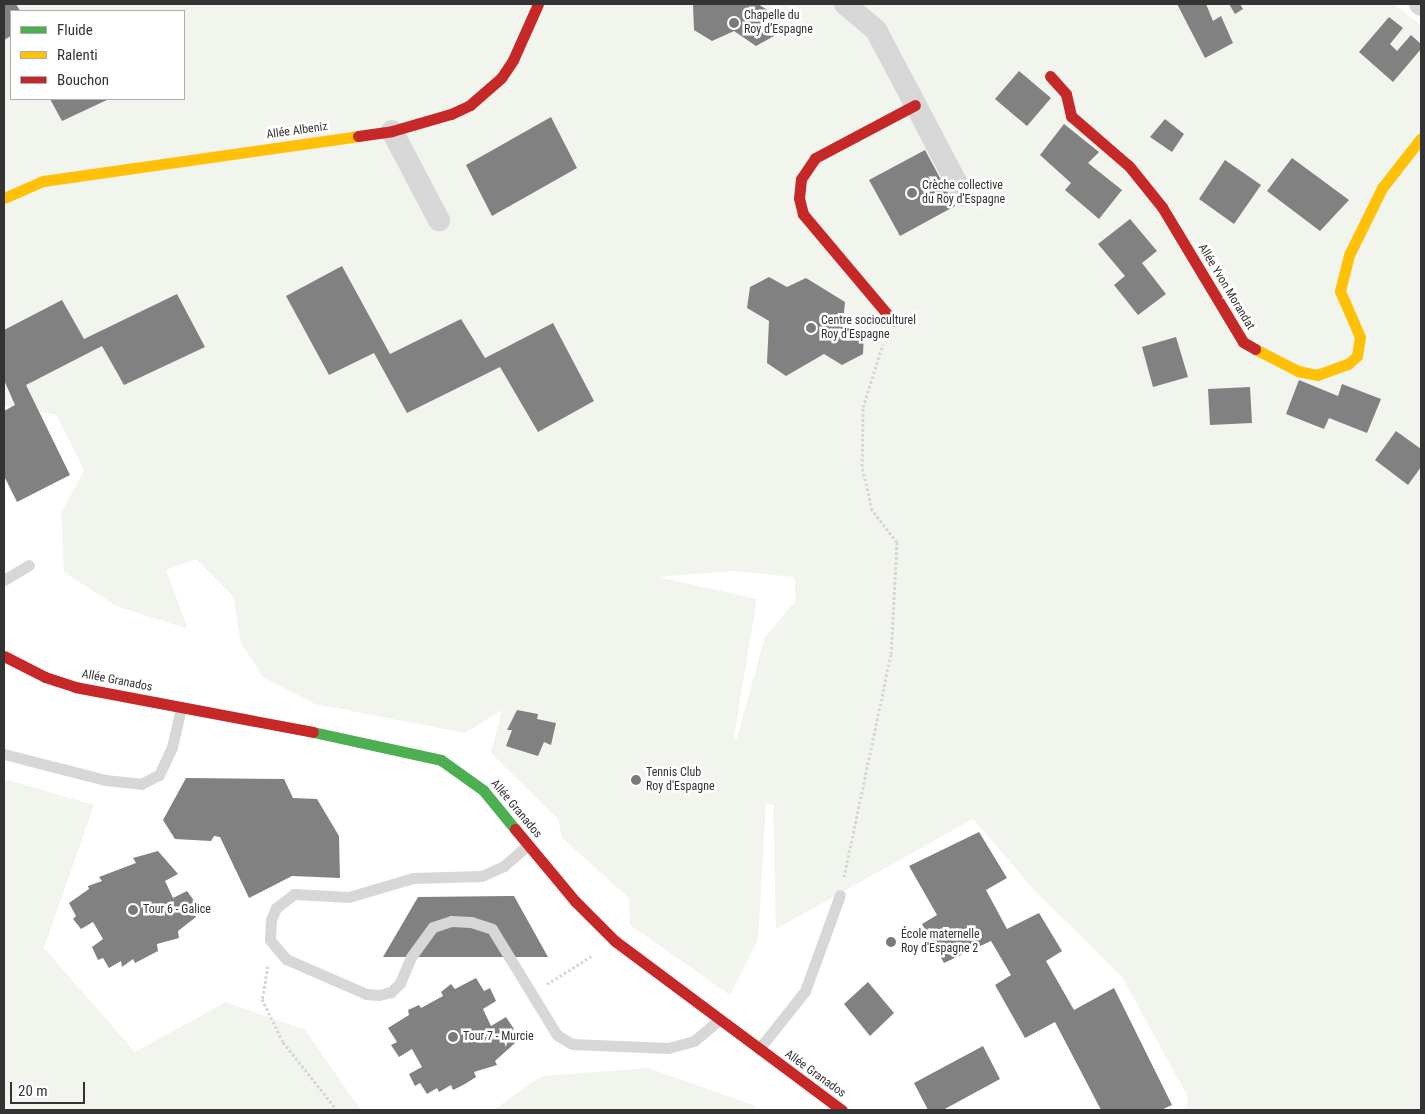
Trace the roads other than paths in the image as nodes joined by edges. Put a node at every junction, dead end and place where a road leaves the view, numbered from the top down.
1 (538, 4) edge
2 (845, 4) edge
3 (1050, 76) dead end
4 (915, 105) junction
5 (392, 130) junction
6 (1421, 138) edge
7 (963, 195) dead end
8 (4, 198) edge
9 (439, 220) dead end
10 (893, 321) road end
11 (29, 565) dead end
12 (4, 580) edge
13 (4, 656) edge
14 (181, 708) junction
15 (4, 754) edge
16 (528, 845) junction
17 (840, 895) road end
18 (719, 1020) junction
19 (759, 1049) junction
20 (842, 1110) edge

1 - 5 street, Allée Albeniz
2 - 4 street
3 - 6 street, Allée Yvon Morandat
4 - 7 street
4 - 10 street
5 - 8 street, Allée Albeniz
5 - 9 street
11 - 12 lane
13 - 14 street, Allée Granados
14 - 15 lane
14 - 16 street, Allée Granados
16 - 18 street, Allée Granados
16 - 18 lane
17 - 19 lane
18 - 19 street, Allée Granados
19 - 20 street, Allée Granados

